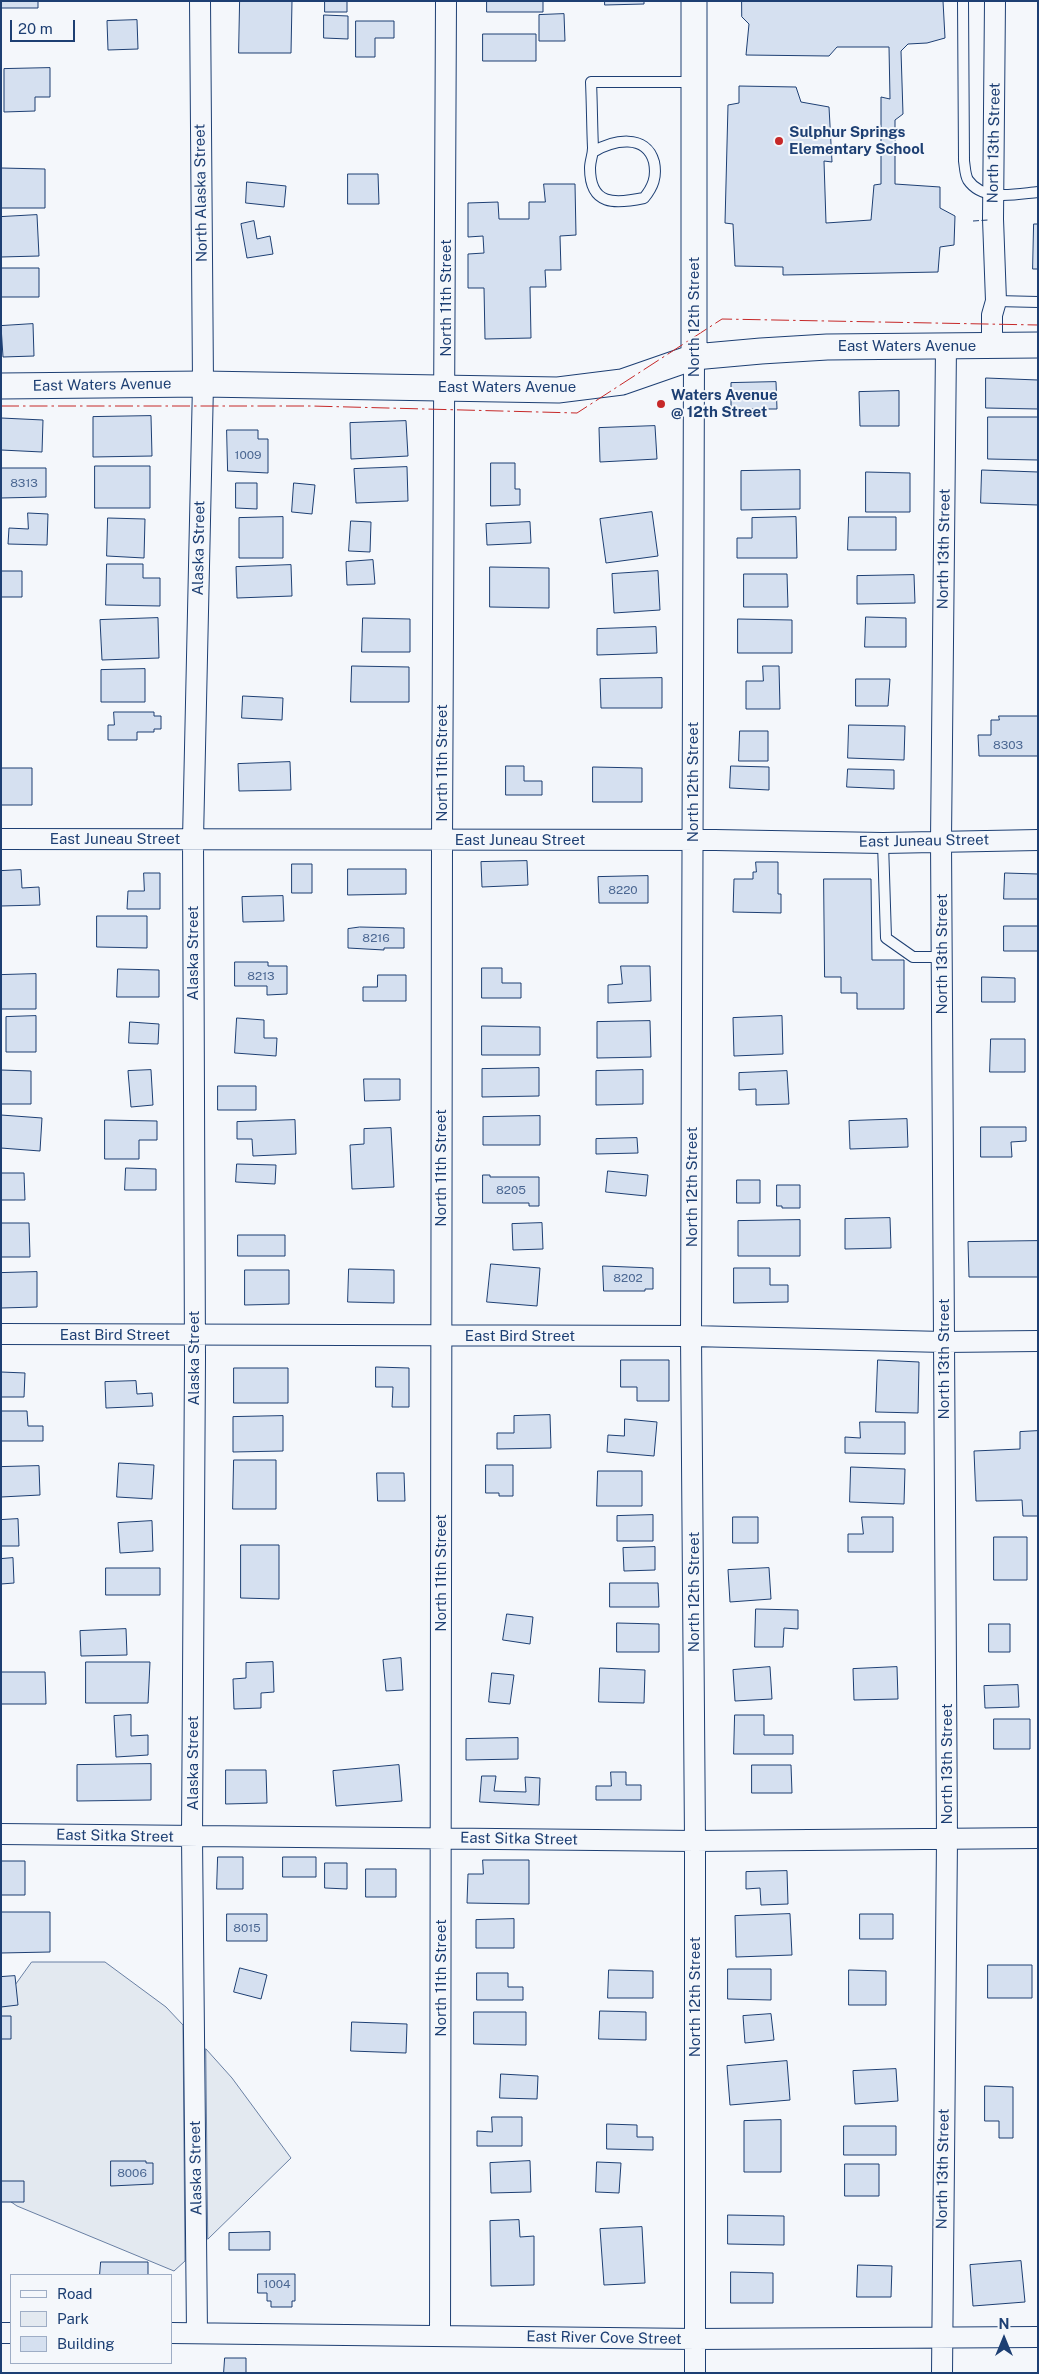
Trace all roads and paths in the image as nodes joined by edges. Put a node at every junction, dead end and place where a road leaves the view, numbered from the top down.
1 (200, 1) edge
2 (446, 1) edge
3 (694, 1) edge
4 (964, 1) edge
5 (995, 1) edge
6 (693, 82) junction
7 (593, 152) junction
8 (1038, 192) edge
9 (994, 195) junction
10 (996, 301) junction
11 (1038, 302) edge
12 (992, 345) junction
13 (1038, 345) edge
14 (946, 346) junction
15 (694, 358) junction
16 (203, 384) junction
17 (1, 386) edge
18 (445, 388) junction
19 (1, 839) edge
20 (193, 839) junction
21 (442, 839) junction
22 (941, 840) junction
23 (1038, 840) edge
24 (693, 841) junction
25 (883, 843) junction
26 (942, 957) junction
27 (1, 1334) edge
28 (195, 1335) junction
29 (441, 1336) junction
30 (692, 1336) junction
31 (1038, 1341) edge
32 (944, 1342) junction
33 (1, 1834) edge
34 (192, 1837) junction
35 (442, 1838) junction
36 (1038, 1838) edge
37 (947, 1839) junction
38 (695, 1841) junction
39 (172, 2333) edge
40 (197, 2333) junction
41 (440, 2335) junction
42 (941, 2336) junction
43 (1038, 2337) edge
44 (695, 2339) junction
45 (695, 2373) edge
46 (942, 2373) edge

1 - 16 street, North Alaska Street
2 - 18 street, North 11th Street
3 - 6 street, North 12th Street
4 - 9 lane
5 - 9 street, North 13th Street
6 - 7 lane
6 - 15 street, North 12th Street
7 - 7 lane
8 - 9 lane
9 - 10 street, North 13th Street
10 - 11 lane
10 - 12 street, North 13th Street
12 - 13 street, East Waters Avenue
12 - 14 street, East Waters Avenue
14 - 15 street, East Waters Avenue
14 - 22 street, North 13th Street
15 - 18 street, East Waters Avenue
15 - 24 street, North 12th Street
16 - 17 street, East Waters Avenue
16 - 18 street, East Waters Avenue
16 - 20 street, Alaska Street
18 - 21 street, North 11th Street
19 - 20 street, East Juneau Street
20 - 21 street, East Juneau Street
20 - 28 street, Alaska Street
21 - 24 street, East Juneau Street
21 - 29 street, North 11th Street
22 - 23 street, East Juneau Street
22 - 25 street, East Juneau Street
22 - 26 street, North 13th Street
24 - 25 street, East Juneau Street
24 - 30 street, North 12th Street
25 - 26 lane
26 - 32 street, North 13th Street
27 - 28 street, East Bird Street
28 - 29 street, East Bird Street
28 - 34 street, Alaska Street
29 - 30 street, East Bird Street
29 - 35 street, North 11th Street
30 - 32 street, East Bird Street
30 - 38 street, North 12th Street
31 - 32 street, East Bird Street
32 - 37 street, North 13th Street
33 - 34 street, East Sitka Street
34 - 35 street, East Sitka Street
34 - 40 street, Alaska Street
35 - 38 street, East Sitka Street
35 - 41 street, North 11th Street
36 - 37 street, East Sitka Street
37 - 38 street, East Sitka Street
37 - 42 street, North 13th Street
38 - 44 street, North 12th Street
39 - 40 street, East River Cove Street
40 - 41 street, East River Cove Street
41 - 44 street, East River Cove Street
42 - 43 street, East River Cove Street
42 - 44 street, East River Cove Street
42 - 46 street, North 13th Street
44 - 45 street, North 12th Street

